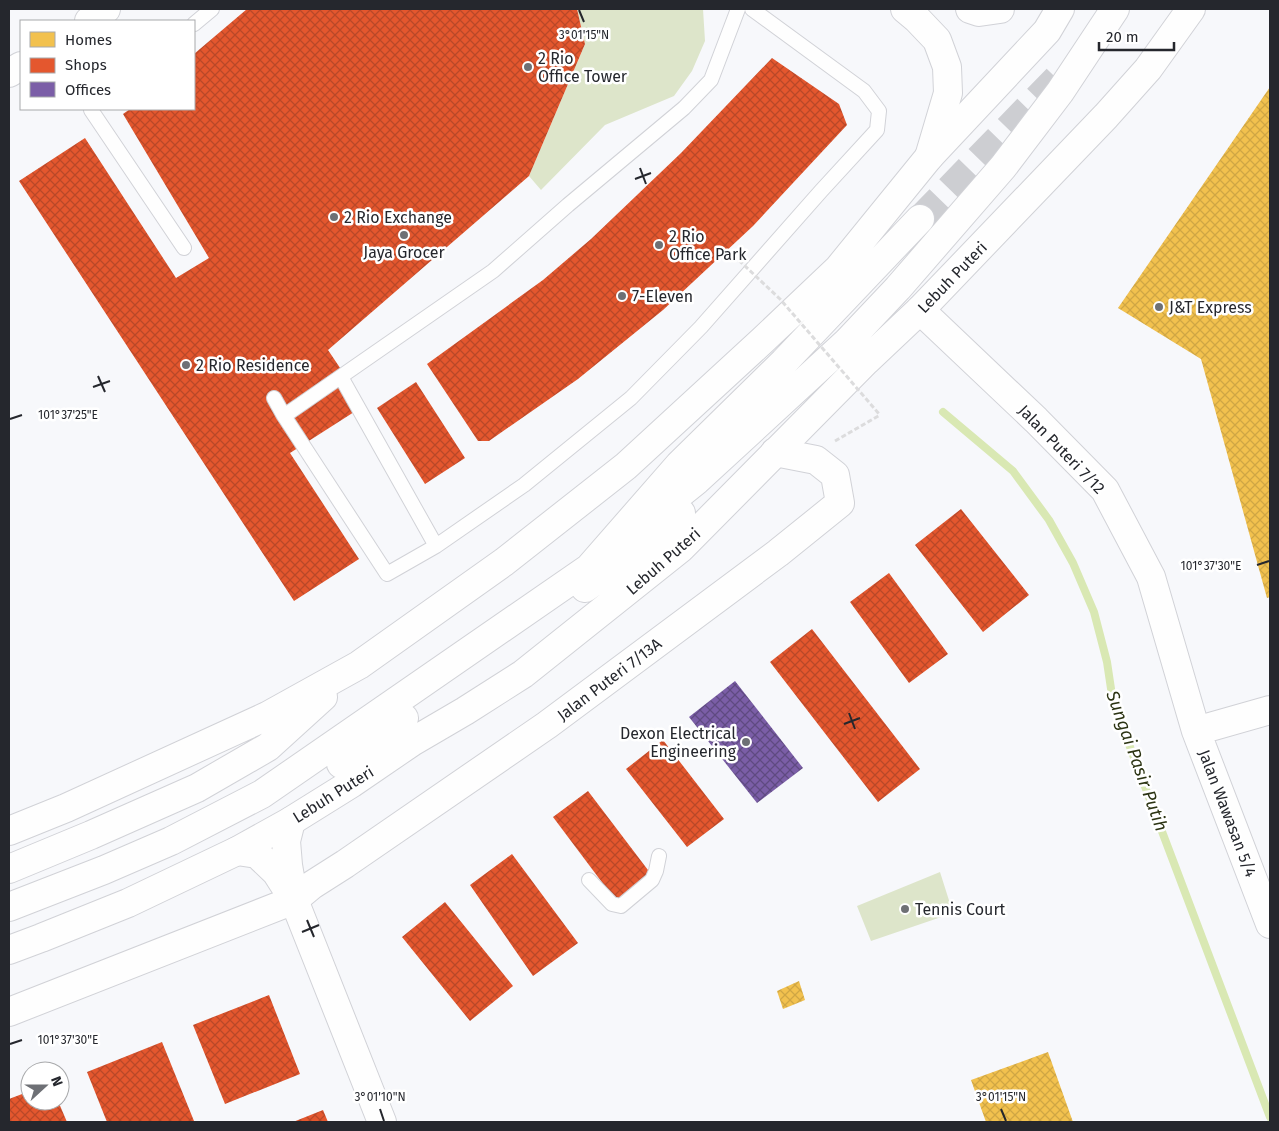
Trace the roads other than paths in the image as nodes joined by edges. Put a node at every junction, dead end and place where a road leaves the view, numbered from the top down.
1 (106, 9) edge
2 (212, 9) edge
3 (738, 9) edge
4 (752, 9) edge
5 (905, 9) edge
6 (970, 9) edge
7 (1000, 9) edge
8 (1060, 9) edge
9 (1115, 9) edge
10 (1192, 9) edge
11 (90, 20) edge
12 (195, 23) edge
13 (20, 67) edge
14 (9, 73) edge
15 (93, 110) edge
16 (929, 157) junction
17 (920, 219) tunnel mouth
18 (184, 248) dead end
19 (898, 288) junction
20 (920, 310) junction
21 (341, 377) junction
22 (274, 398) dead end
23 (284, 416) junction
24 (775, 452) junction
25 (436, 546) junction
26 (589, 568) junction
27 (359, 665) junction
28 (1270, 710) edge
29 (1196, 731) junction
30 (412, 742) junction
31 (341, 764) junction
32 (262, 794) junction
33 (291, 821) junction
34 (9, 831) edge
35 (237, 851) junction
36 (659, 856) dead end
37 (9, 869) edge
38 (588, 880) dead end
39 (294, 900) junction
40 (9, 907) edge
41 (1270, 924) edge
42 (9, 950) edge
43 (9, 1012) edge
44 (382, 1122) edge

1 - 11 main road
2 - 12 lane
3 - 21 lane
4 - 25 lane
5 - 16 main road
6 - 7 main road
8 - 16 main road
9 - 19 main road
10 - 20 main road, Lebuh Puteri
13 - 14 main road
15 - 18 lane
16 - 27 main road
17 - 26 main road
19 - 26 main road
19 - 31 main road
20 - 24 main road, Lebuh Puteri
20 - 29 main road, Jalan Puteri 7/12
21 - 23 lane
21 - 25 lane
22 - 23 lane
23 - 25 lane
24 - 30 main road, Lebuh Puteri
24 - 39 main road, Jalan Puteri 7/13A
26 - 32 main road
27 - 34 main road
27 - 37 main road
28 - 29 main road
29 - 41 main road, Jalan Wawasan 5/4
30 - 31 main road
30 - 33 main road, Lebuh Puteri
31 - 32 main road
32 - 40 main road
33 - 35 main road, Lebuh Puteri
33 - 39 main road
35 - 39 main road
35 - 42 main road, Lebuh Puteri
36 - 38 lane
39 - 43 main road
39 - 44 main road

